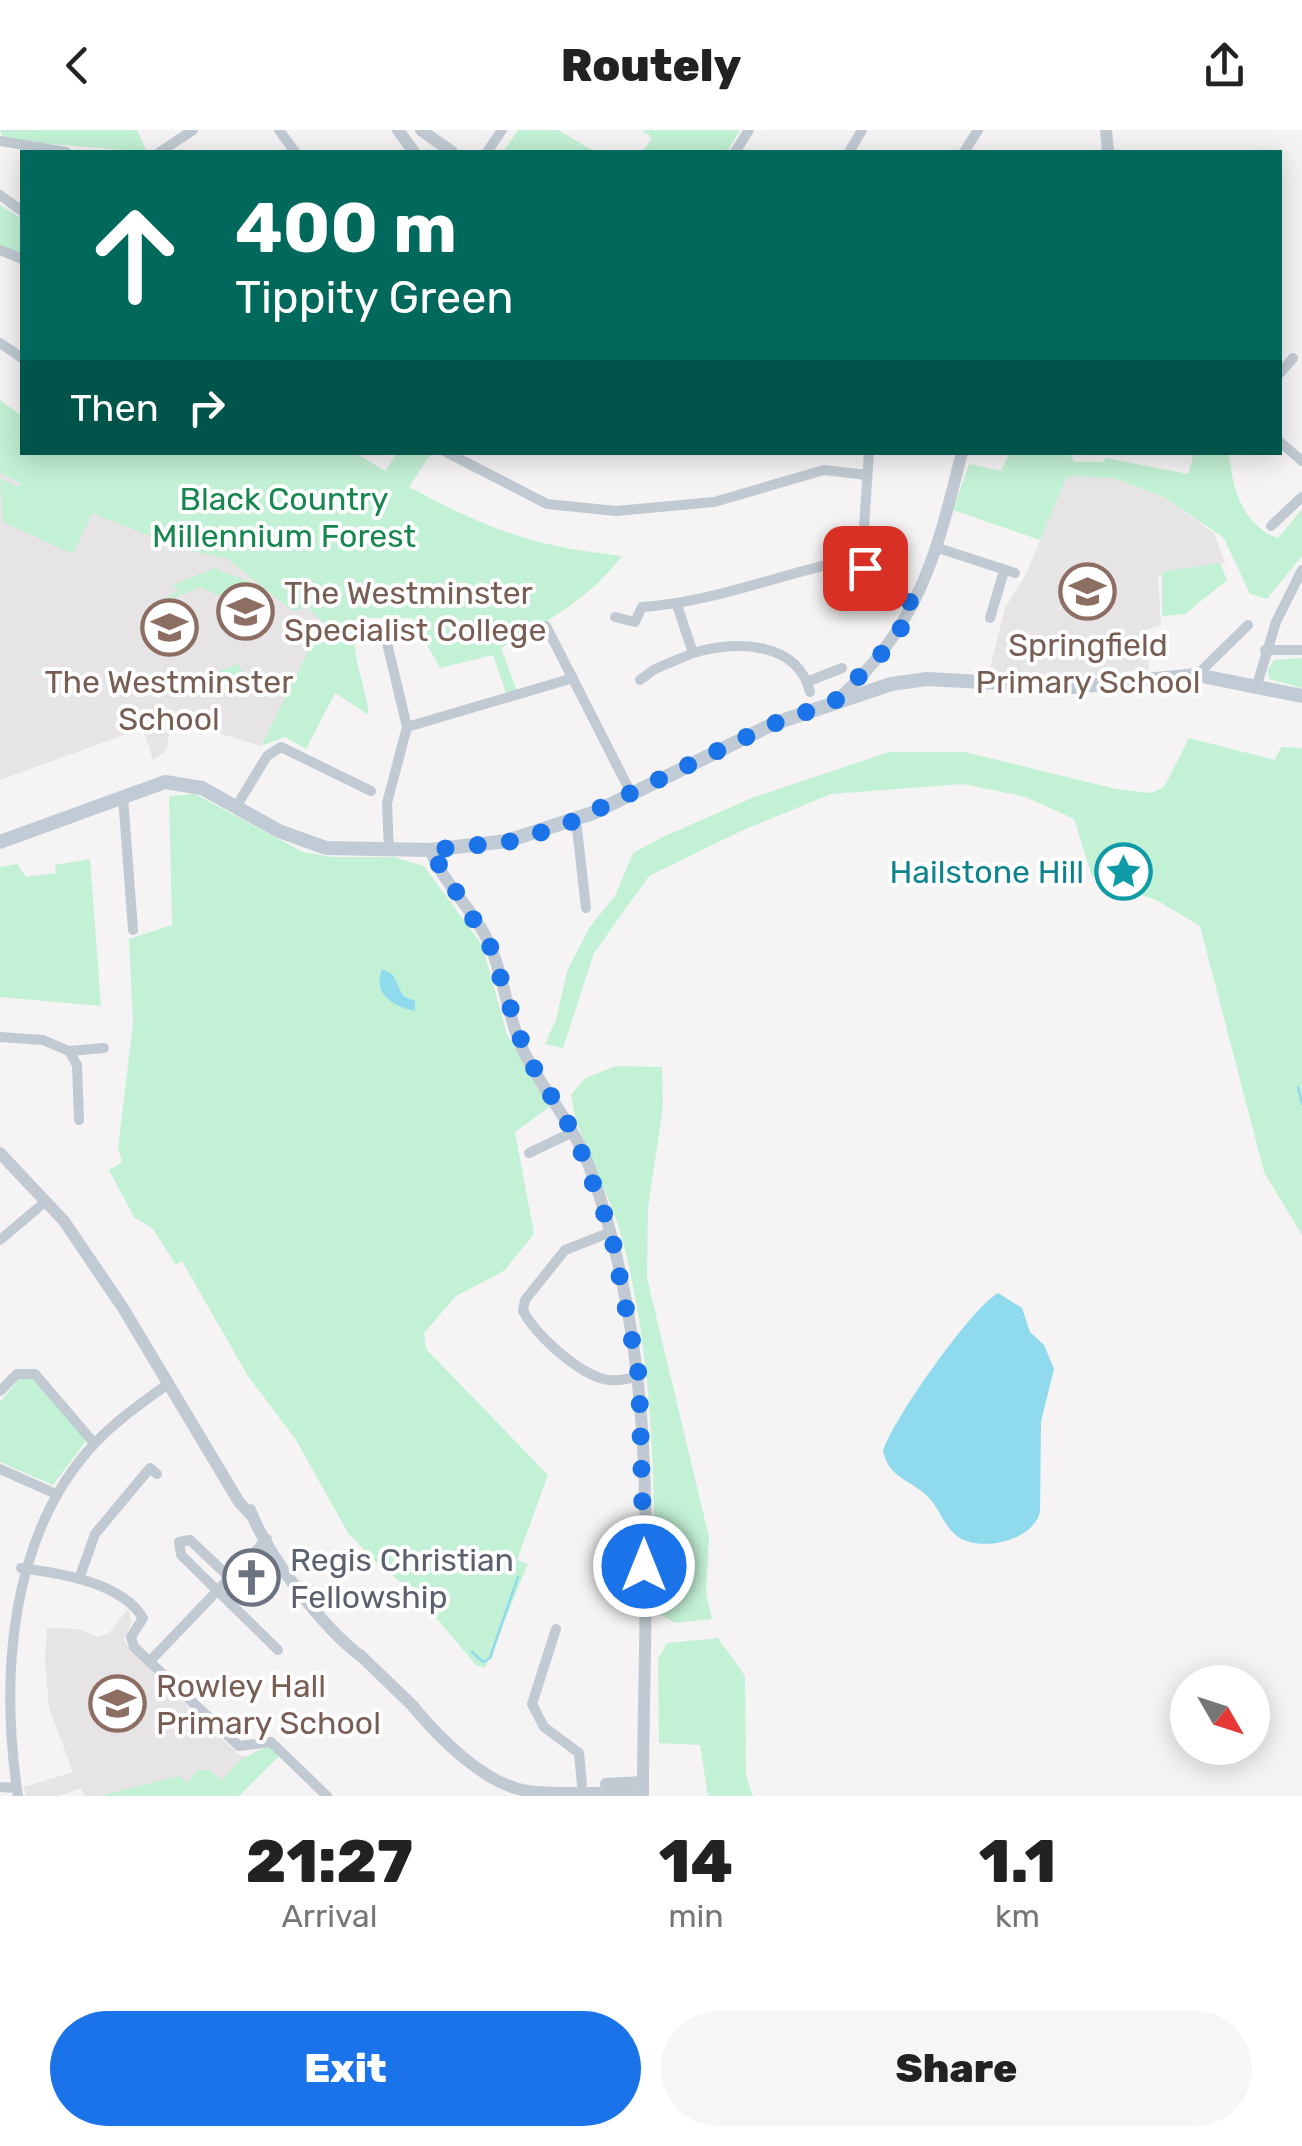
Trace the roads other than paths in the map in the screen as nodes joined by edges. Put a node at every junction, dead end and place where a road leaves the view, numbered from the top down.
1 (192, 130) edge
2 (421, 130) edge
3 (179, 141) junction
4 (0, 142) edge
5 (53, 150) edge
6 (163, 150) edge
7 (187, 150) edge
8 (449, 150) edge
9 (1293, 358) dead end
10 (1282, 371) edge
11 (1282, 444) edge
12 (452, 455) edge
13 (869, 455) edge
14 (961, 455) edge
15 (1302, 462) edge
16 (867, 475) junction
17 (1302, 497) edge
18 (1271, 526) dead end
19 (935, 547) junction
20 (862, 557) junction
21 (1302, 570) edge
22 (677, 604) junction
23 (914, 604) junction
24 (616, 617) dead end
25 (990, 618) dead end
26 (1248, 625) dead end
27 (546, 626) dead end
28 (387, 643) dead end
29 (1265, 650) junction
30 (1302, 650) edge
31 (693, 653) junction
32 (647, 658) dead end
33 (842, 668) dead end
34 (655, 669) junction
35 (1197, 675) junction
36 (573, 678) junction
37 (640, 680) dead end
38 (1256, 684) junction
39 (1302, 696) edge
40 (834, 702) junction
41 (407, 726) junction
42 (371, 791) dead end
43 (630, 793) junction
44 (123, 798) junction
45 (236, 807) junction
46 (576, 820) junction
47 (0, 842) edge
48 (388, 850) junction
49 (430, 850) junction
50 (586, 908) dead end
51 (136, 923) dead end
52 (0, 1038) edge
53 (104, 1048) dead end
54 (69, 1051) junction
55 (79, 1120) dead end
56 (574, 1132) junction
57 (0, 1153) edge
58 (529, 1154) dead end
59 (44, 1202) junction
60 (611, 1232) junction
61 (0, 1240) edge
62 (639, 1376) junction
63 (168, 1384) junction
64 (0, 1391) edge
65 (94, 1444) junction
66 (0, 1469) edge
67 (157, 1474) dead end
68 (56, 1494) junction
69 (266, 1539) junction
70 (21, 1568) junction
71 (229, 1577) junction
72 (78, 1579) junction
73 (218, 1592) junction
74 (556, 1629) dead end
75 (278, 1650) dead end
76 (150, 1662) junction
77 (0, 1788) edge
78 (582, 1789) junction
79 (540, 1791) edge
80 (643, 1791) edge
81 (17, 1792) edge
82 (327, 1796) edge

1 - 3 street
2 - 8 street
3 - 6 street
3 - 7 street
4 - 5 street
9 - 10 street
11 - 15 street
12 - 16 street
13 - 16 street
14 - 19 street
16 - 20 street
17 - 18 street
19 - 23 street
19 - 25 street
20 - 22 street
20 - 23 street
21 - 29 street
22 - 24 street
22 - 31 street
23 - 40 street
26 - 35 street
27 - 36 street
28 - 41 street
29 - 30 street
29 - 38 street
31 - 33 street
31 - 34 street
32 - 34 street
34 - 37 street
35 - 38 main road
35 - 40 main road
36 - 41 street
36 - 43 street
38 - 39 main road
40 - 43 main road
41 - 48 street
42 - 45 street
43 - 46 main road
44 - 45 main road
44 - 47 main road
44 - 51 street
45 - 48 main road
46 - 49 main road
46 - 50 street
48 - 49 main road
49 - 56 street
52 - 54 street
53 - 54 street
54 - 55 street
56 - 58 street
56 - 60 street
57 - 59 street
59 - 61 street
59 - 63 street
60 - 62 street
60 - 62 street
62 - 80 street
63 - 65 street
63 - 69 street
64 - 65 street
65 - 68 street
66 - 68 street
67 - 72 street
68 - 70 street
69 - 71 street
69 - 79 street
70 - 72 street
70 - 81 street
71 - 73 street
71 - 73 street
72 - 76 street
73 - 75 street
73 - 76 street
74 - 78 street
76 - 82 street
77 - 81 street
78 - 79 street
78 - 80 street

